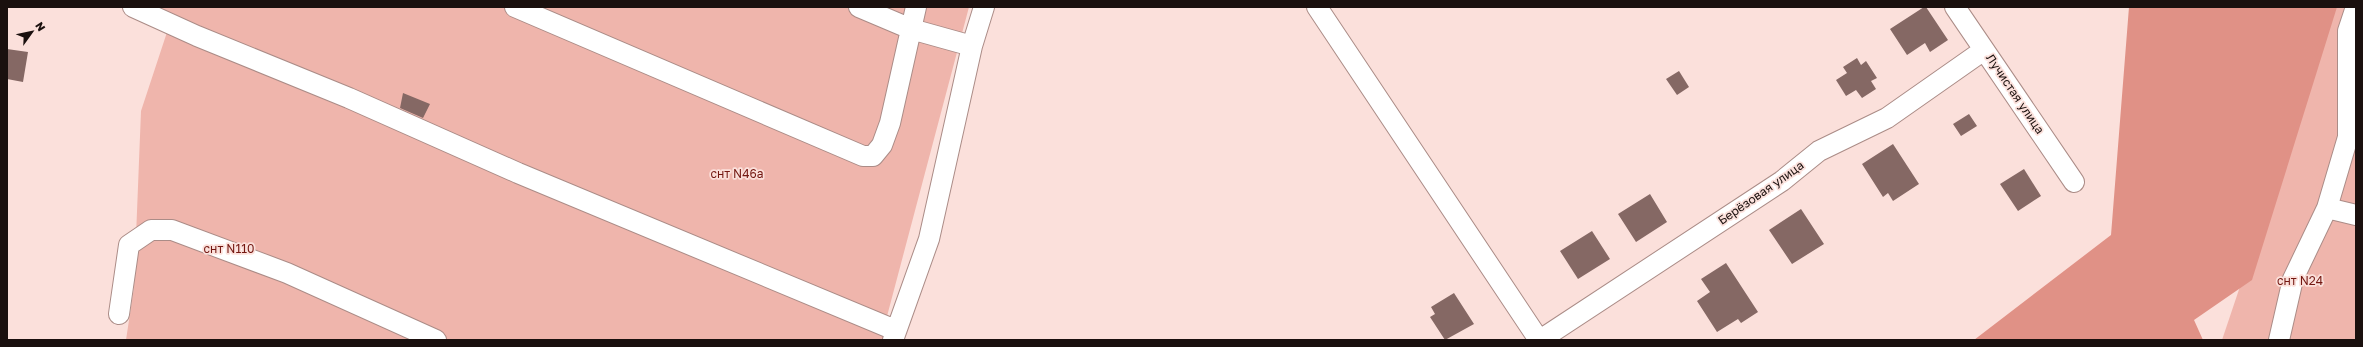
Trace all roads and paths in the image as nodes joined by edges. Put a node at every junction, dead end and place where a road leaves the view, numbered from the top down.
1 (133, 7) edge
2 (515, 7) edge
3 (859, 7) edge
4 (916, 7) edge
5 (984, 7) edge
6 (1316, 7) edge
7 (1955, 7) edge
8 (2356, 7) edge
9 (911, 29) junction
10 (972, 46) junction
11 (1984, 50) junction
12 (2352, 62) edge
13 (2074, 182) dead end
14 (2327, 208) junction
15 (2356, 215) edge
16 (119, 314) dead end
17 (894, 335) edge
18 (436, 340) edge
19 (1540, 340) edge
20 (2279, 340) edge

1 - 17 street
2 - 9 street
3 - 9 street
4 - 9 street
5 - 10 street
6 - 19 street
7 - 11 street, Лучистая улица
8 - 12 street
9 - 10 street
10 - 17 street
11 - 13 street, Лучистая улица
11 - 19 street, Берёзовая улица
12 - 14 street
14 - 15 street
14 - 20 street
16 - 18 street

